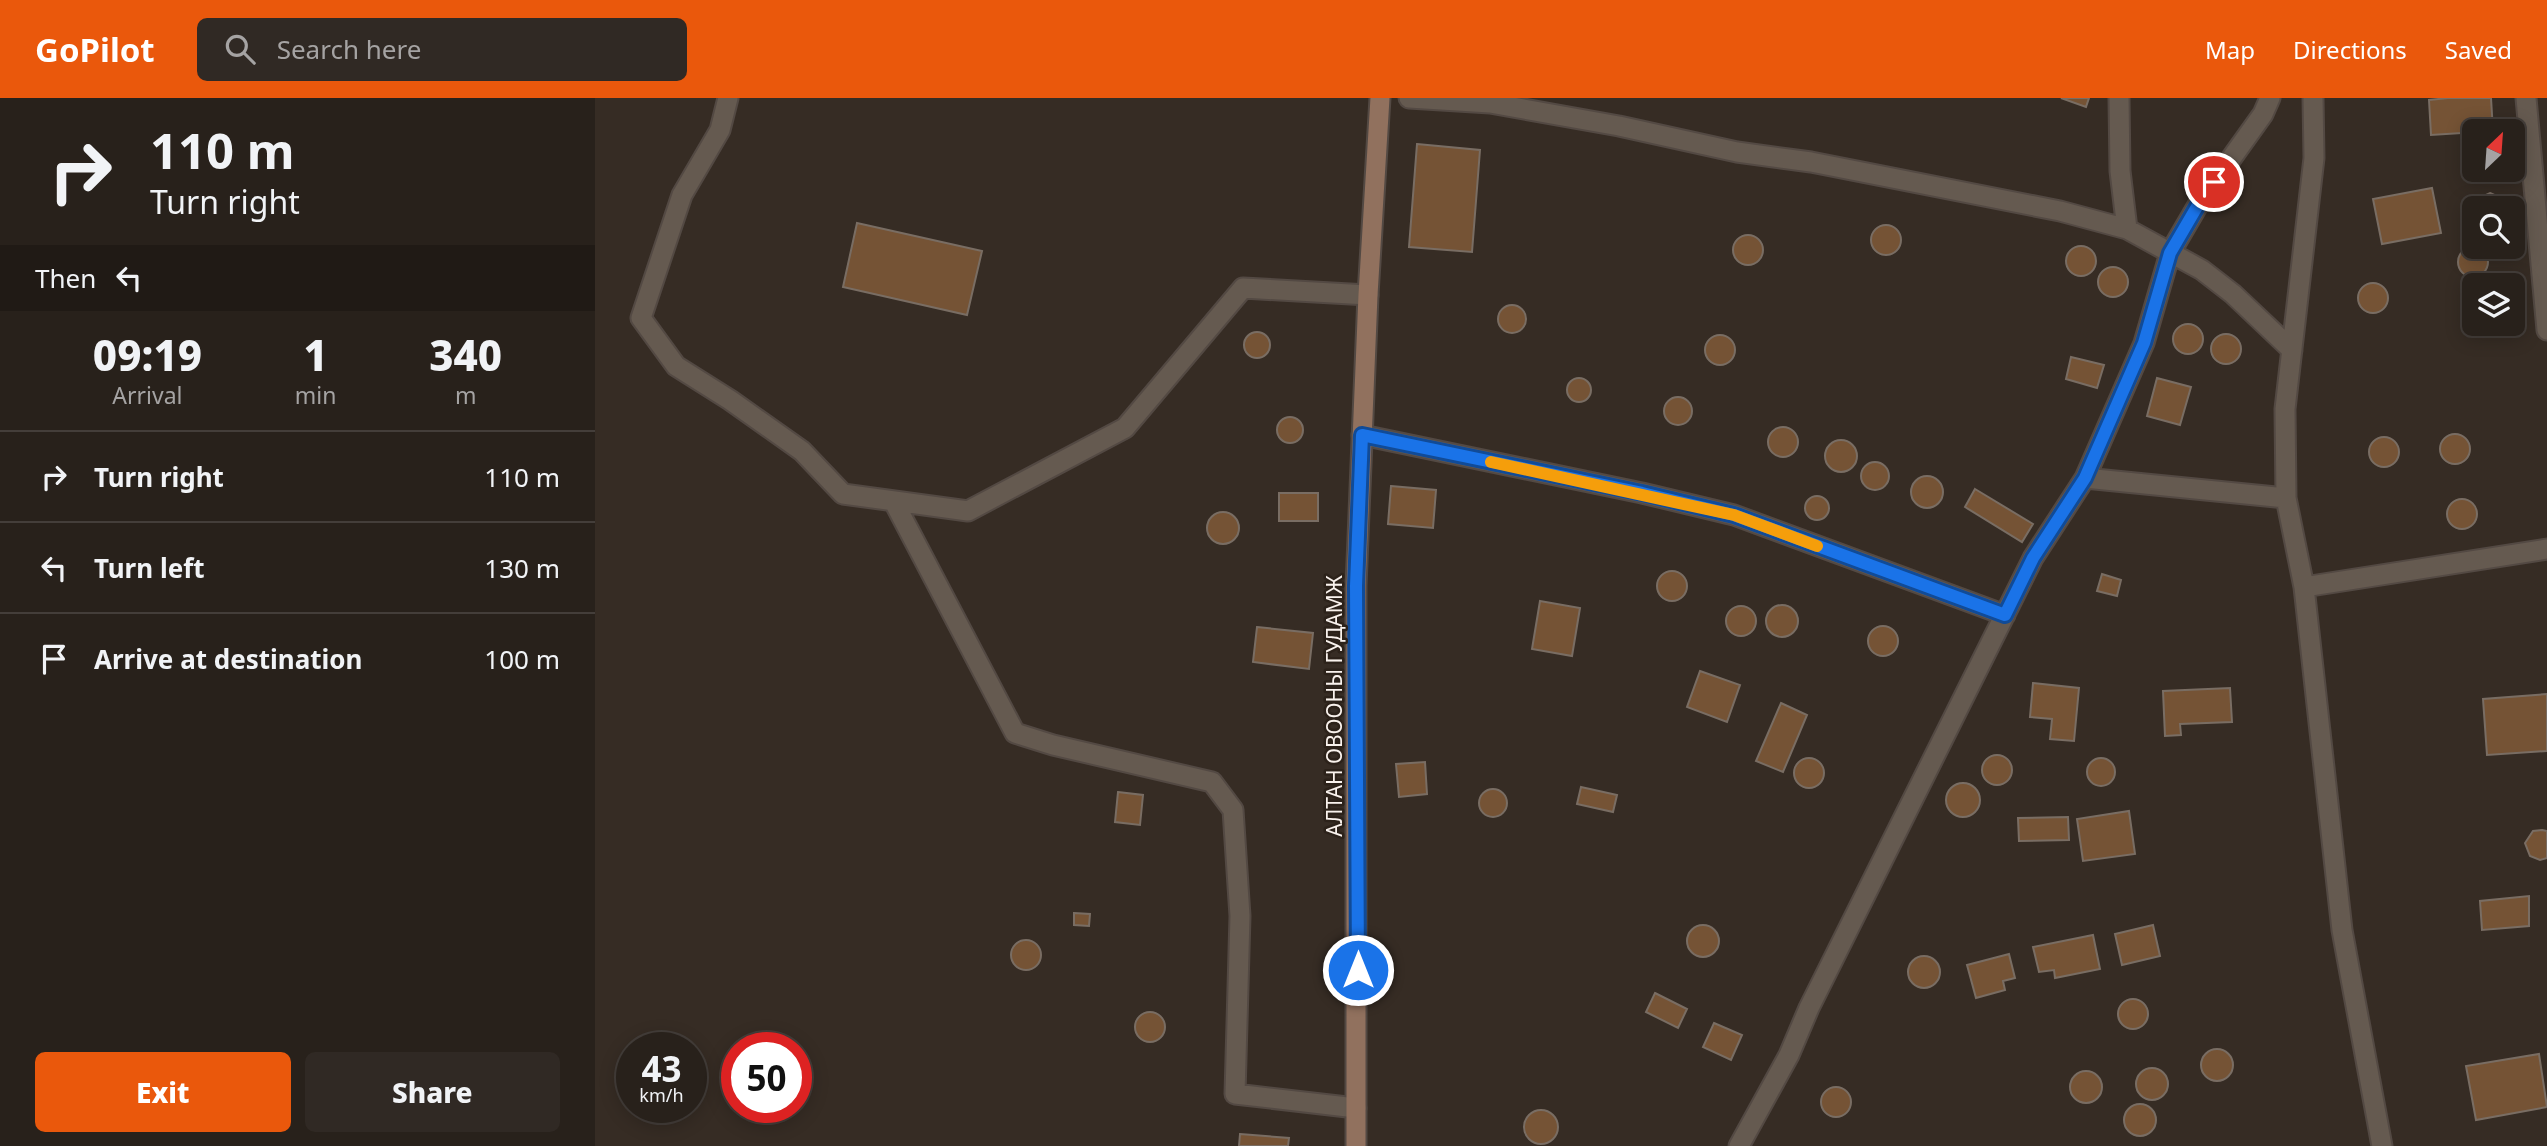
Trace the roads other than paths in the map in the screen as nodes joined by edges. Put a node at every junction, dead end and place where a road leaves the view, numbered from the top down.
1 (728, 98) edge
2 (1380, 98) edge
3 (1409, 98) edge
4 (2119, 98) edge
5 (2270, 98) edge
6 (2313, 98) edge
7 (2526, 98) edge
8 (2127, 229) junction
9 (2170, 253) junction
10 (1368, 295) junction
11 (2547, 330) edge
12 (2292, 350) junction
13 (1362, 435) junction
14 (2085, 478) junction
15 (2286, 498) junction
16 (894, 502) junction
17 (2547, 549) edge
18 (2304, 587) junction
19 (2005, 615) junction
20 (1356, 1108) junction
21 (1356, 1146) edge
22 (1739, 1146) edge
23 (2382, 1146) edge

1 - 16 street
2 - 10 main road, АЛТАН ОВООНЫ ГУДАМЖ
3 - 8 street
4 - 8 street
5 - 9 street
6 - 12 street
7 - 11 street
8 - 9 street
9 - 12 street
9 - 14 street
10 - 13 main road, АЛТАН ОВООНЫ ГУДАМЖ
10 - 16 street
12 - 15 street
13 - 19 street
13 - 20 main road, АЛТАН ОВООНЫ ГУДАМЖ
14 - 15 street
14 - 19 street
15 - 18 street
16 - 20 street
17 - 18 street
18 - 23 street
19 - 22 street
20 - 21 main road, АЛТАН ОВООНЫ ГУДАМЖ

